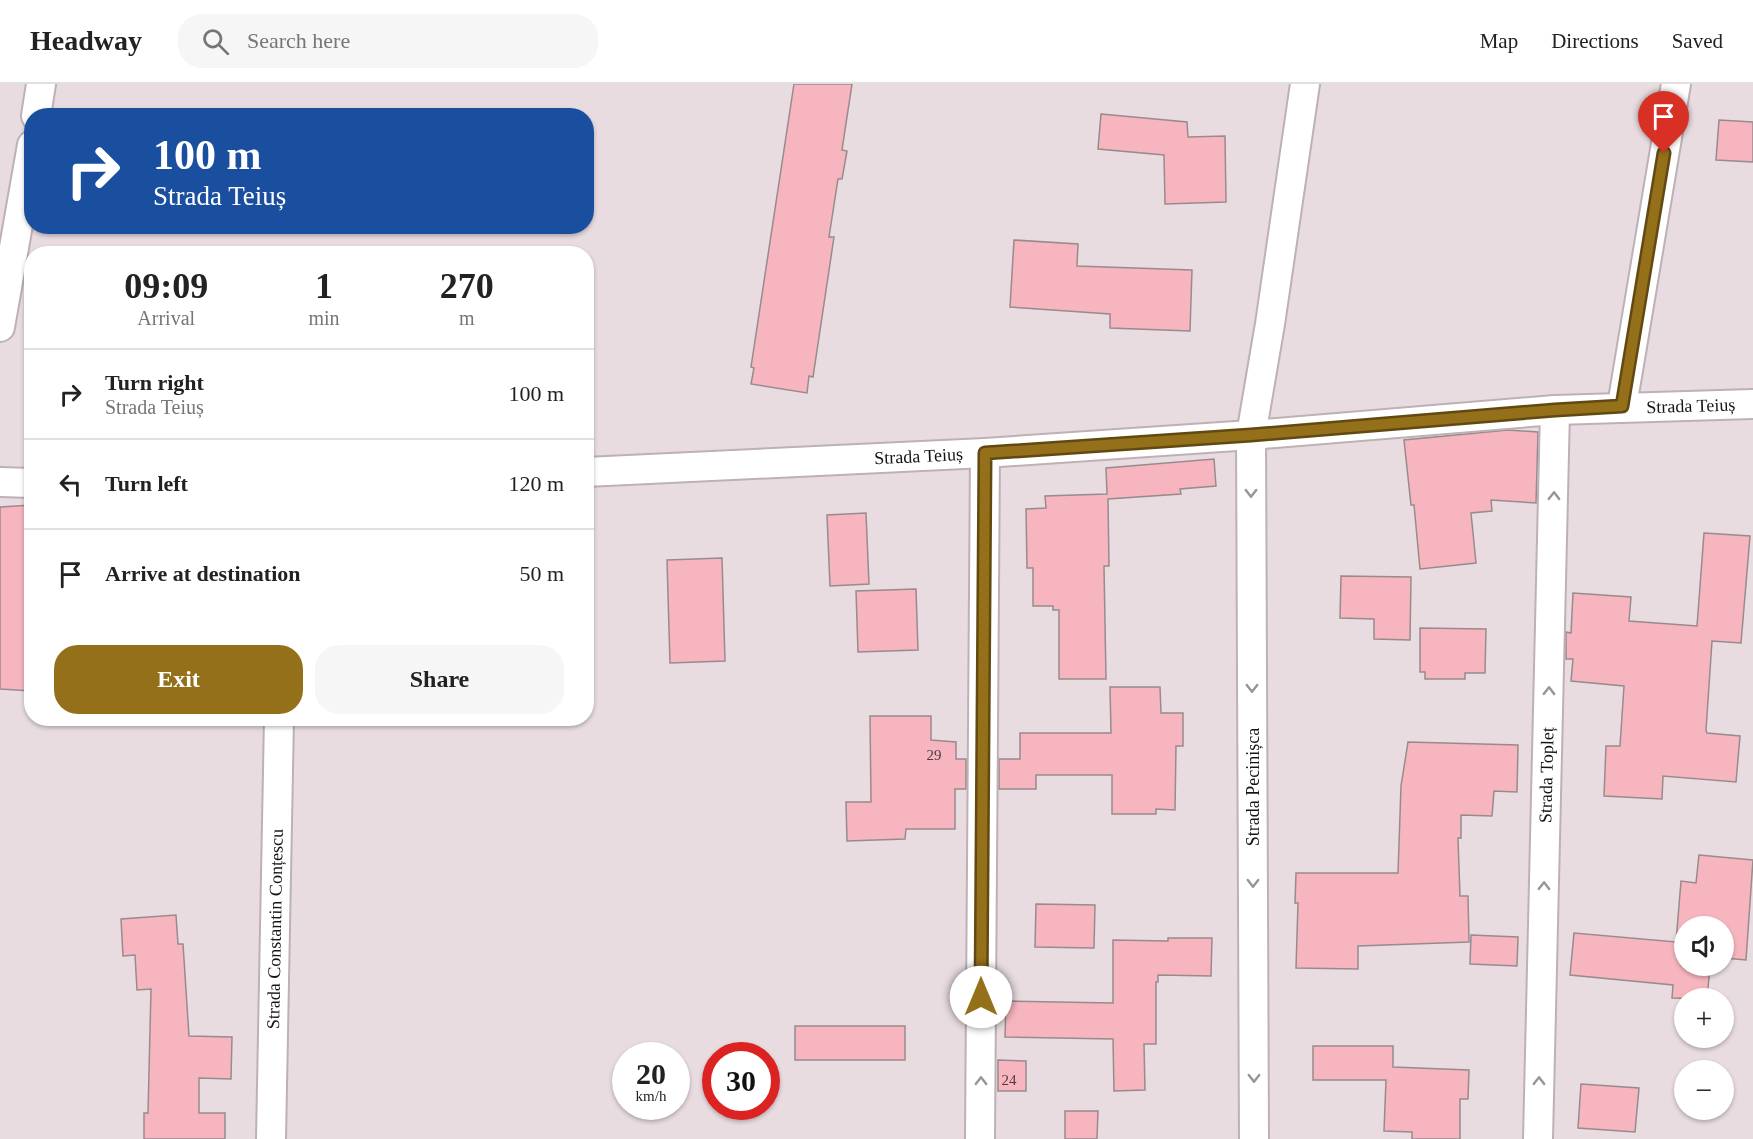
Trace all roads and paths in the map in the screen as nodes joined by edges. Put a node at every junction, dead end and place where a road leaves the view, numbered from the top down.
1 (41, 84) edge
2 (1305, 84) edge
3 (1676, 84) edge
4 (37, 108) edge
5 (24, 190) edge
6 (0, 327) edge
7 (1753, 404) edge
8 (1622, 406) junction
9 (1555, 410) junction
10 (1251, 435) junction
11 (985, 453) junction
12 (594, 472) edge
13 (0, 482) edge
14 (24, 483) edge
15 (279, 726) edge
16 (271, 1139) edge
17 (980, 1139) edge
18 (1254, 1139) edge
19 (1538, 1139) edge

1 - 4 street
2 - 10 street, Strada Pecinișca
3 - 8 street
5 - 6 street
7 - 8 street, Strada Teiuș
8 - 9 street, Strada Teiuș
9 - 10 street, Strada Teiuș
19 -> 9 street, Strada Topleț
10 - 11 street, Strada Teiuș
10 -> 18 street, Strada Pecinișca
11 - 12 street, Strada Teiuș
17 -> 11 street
13 - 14 street
15 - 16 street, Strada Constantin Conțescu

